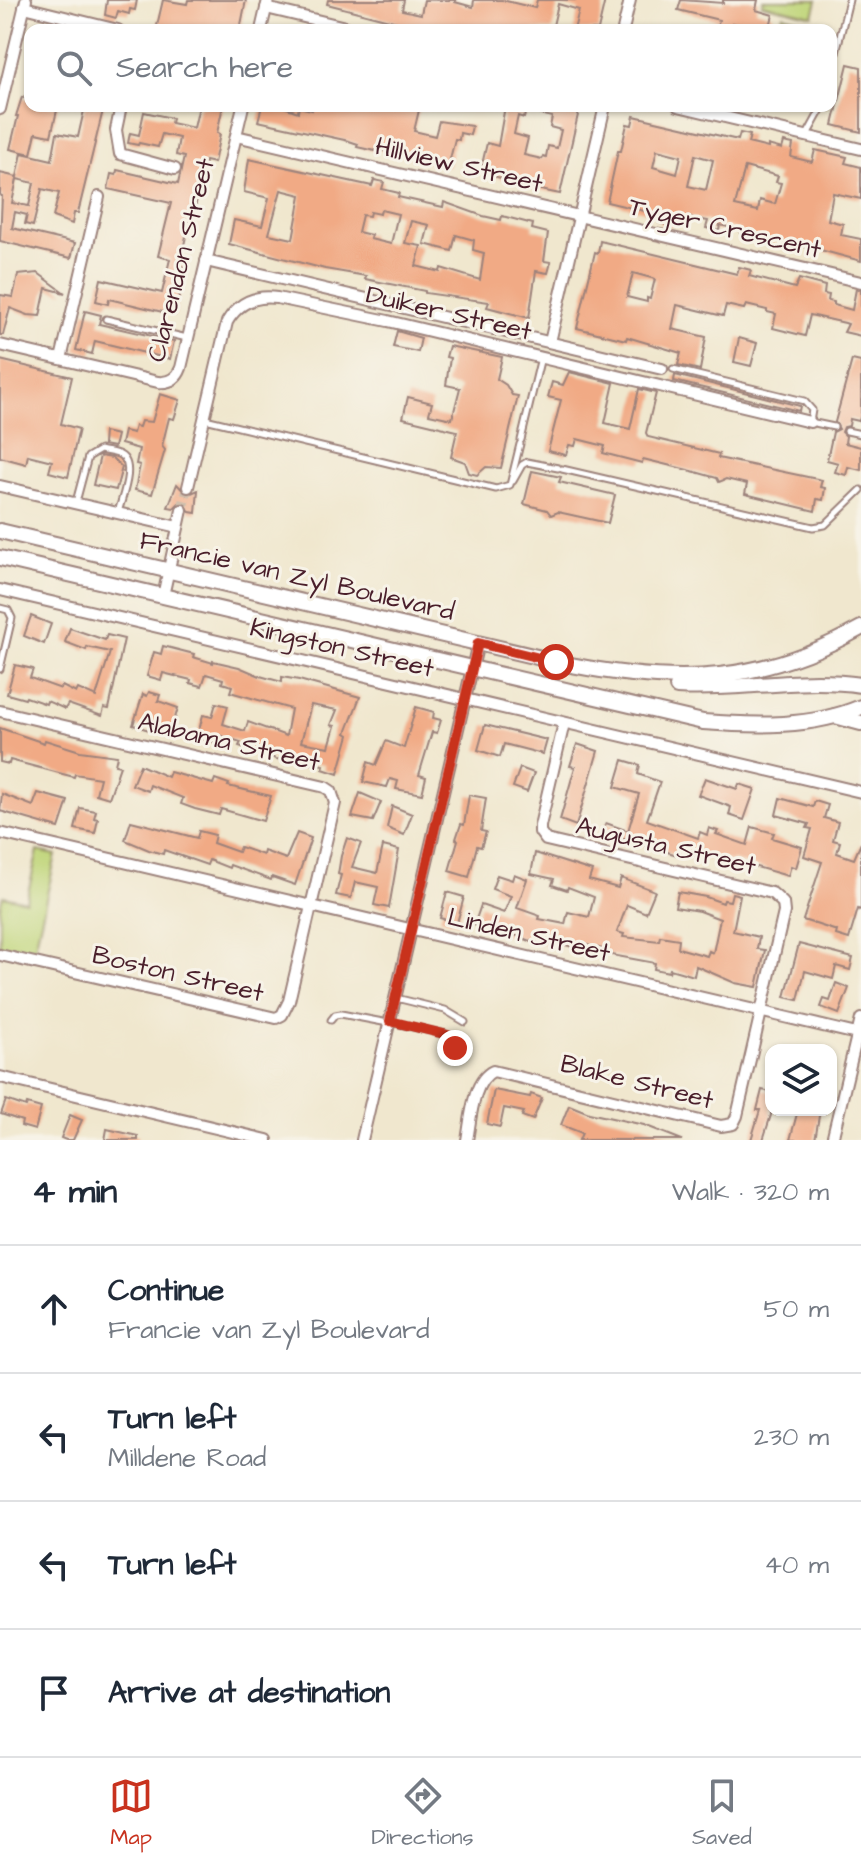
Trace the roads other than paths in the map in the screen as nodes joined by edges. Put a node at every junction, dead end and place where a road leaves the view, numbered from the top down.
1 (630, 0) edge
2 (849, 0) edge
3 (25, 4) edge
4 (267, 4) edge
5 (97, 24) edge
6 (262, 24) edge
7 (337, 24) edge
8 (624, 24) edge
9 (837, 49) edge
10 (0, 109) edge
11 (120, 112) edge
12 (242, 112) edge
13 (604, 112) edge
14 (704, 112) edge
15 (820, 112) edge
16 (236, 136) junction
17 (807, 136) junction
18 (861, 149) edge
19 (175, 169) dead end
20 (99, 197) dead end
21 (580, 216) junction
22 (206, 261) junction
23 (861, 282) edge
24 (106, 319) dead end
25 (188, 338) junction
26 (550, 342) junction
27 (0, 345) edge
28 (541, 357) junction
29 (61, 359) junction
30 (668, 369) joint
31 (204, 419) junction
32 (810, 422) junction
33 (834, 427) dead end
34 (847, 431) dead end
35 (861, 434) edge
36 (510, 485) junction
37 (0, 486) edge
38 (188, 487) tunnel mouth
39 (861, 490) edge
40 (76, 503) junction
41 (182, 510) tunnel mouth
42 (118, 513) junction
43 (178, 527) junction
44 (0, 531) edge
45 (0, 558) edge
46 (169, 571) junction
47 (0, 590) edge
48 (163, 596) junction
49 (0, 608) edge
50 (861, 628) edge
51 (478, 643) junction
52 (571, 665) junction
53 (0, 668) edge
54 (472, 668) junction
55 (861, 685) edge
56 (465, 699) junction
57 (861, 707) edge
58 (0, 711) edge
59 (835, 716) junction
60 (564, 723) junction
61 (861, 723) edge
62 (861, 792) edge
63 (0, 833) edge
64 (311, 905) junction
65 (411, 930) junction
66 (0, 955) edge
67 (395, 998) junction
68 (761, 1011) junction
69 (861, 1019) edge
70 (331, 1020) dead end
71 (390, 1022) junction
72 (465, 1022) dead end
73 (859, 1035) edge
74 (455, 1048) dead end
75 (0, 1077) edge
76 (267, 1140) edge
77 (362, 1140) edge
78 (467, 1140) edge
79 (832, 1140) edge

1 - 8 street
2 - 9 lane
3 - 5 street
3 - 10 street
4 - 6 street
4 - 7 street
11 - 19 street
12 - 16 street, Clarendon Street
13 - 21 street
14 - 17 street
15 - 17 lane
16 - 21 street, Hillview Street
16 - 22 street, Clarendon Street
17 - 18 street
20 - 29 street
21 - 23 street, Tyger Crescent
21 - 26 street
22 - 25 street, Clarendon Street
22 - 26 street
24 - 25 lane
25 - 29 street, Clarendon Street
26 - 30 street
27 - 29 street
28 - 31 street, Duiker Street
28 - 32 street, Duiker Street
28 - 36 lane
30 - 32 lane
31 - 36 lane
31 - 38 street, Duiker Street
32 - 33 lane, Duiker Street
34 - 35 lane
36 - 39 lane
37 - 40 street
40 - 42 street
40 - 42 lane
41 - 43 street
42 - 43 street
43 - 46 street
44 - 46 main road, Francie van Zyl Boulevard
45 - 48 main road, Francie van Zyl Boulevard
46 - 48 street
46 - 51 main road, Francie van Zyl Boulevard
47 - 56 street, Kingston Street
48 - 54 main road, Francie van Zyl Boulevard
49 - 53 lane
50 - 52 main road, Francie van Zyl Boulevard
51 - 52 main road, Francie van Zyl Boulevard
51 - 54 street
52 - 55 main road
54 - 56 street
54 - 59 main road, Francie van Zyl Boulevard
56 - 60 street, Kingston Street
56 - 65 street
57 - 59 main road, Francie van Zyl Boulevard
58 - 64 street, Alabama Street
59 - 61 main road
60 - 62 street, Kingston Street
60 - 68 street, Augusta Street
63 - 64 street, Linden Street
64 - 65 street, Linden Street
64 - 66 street, Boston Street
65 - 67 street
65 - 68 street, Linden Street
67 - 71 street
67 - 72 lane
68 - 73 street, Linden Street
68 - 78 street, Blake Street
69 - 73 street
70 - 71 lane
71 - 74 lane
71 - 77 street
73 - 79 street
75 - 76 street

